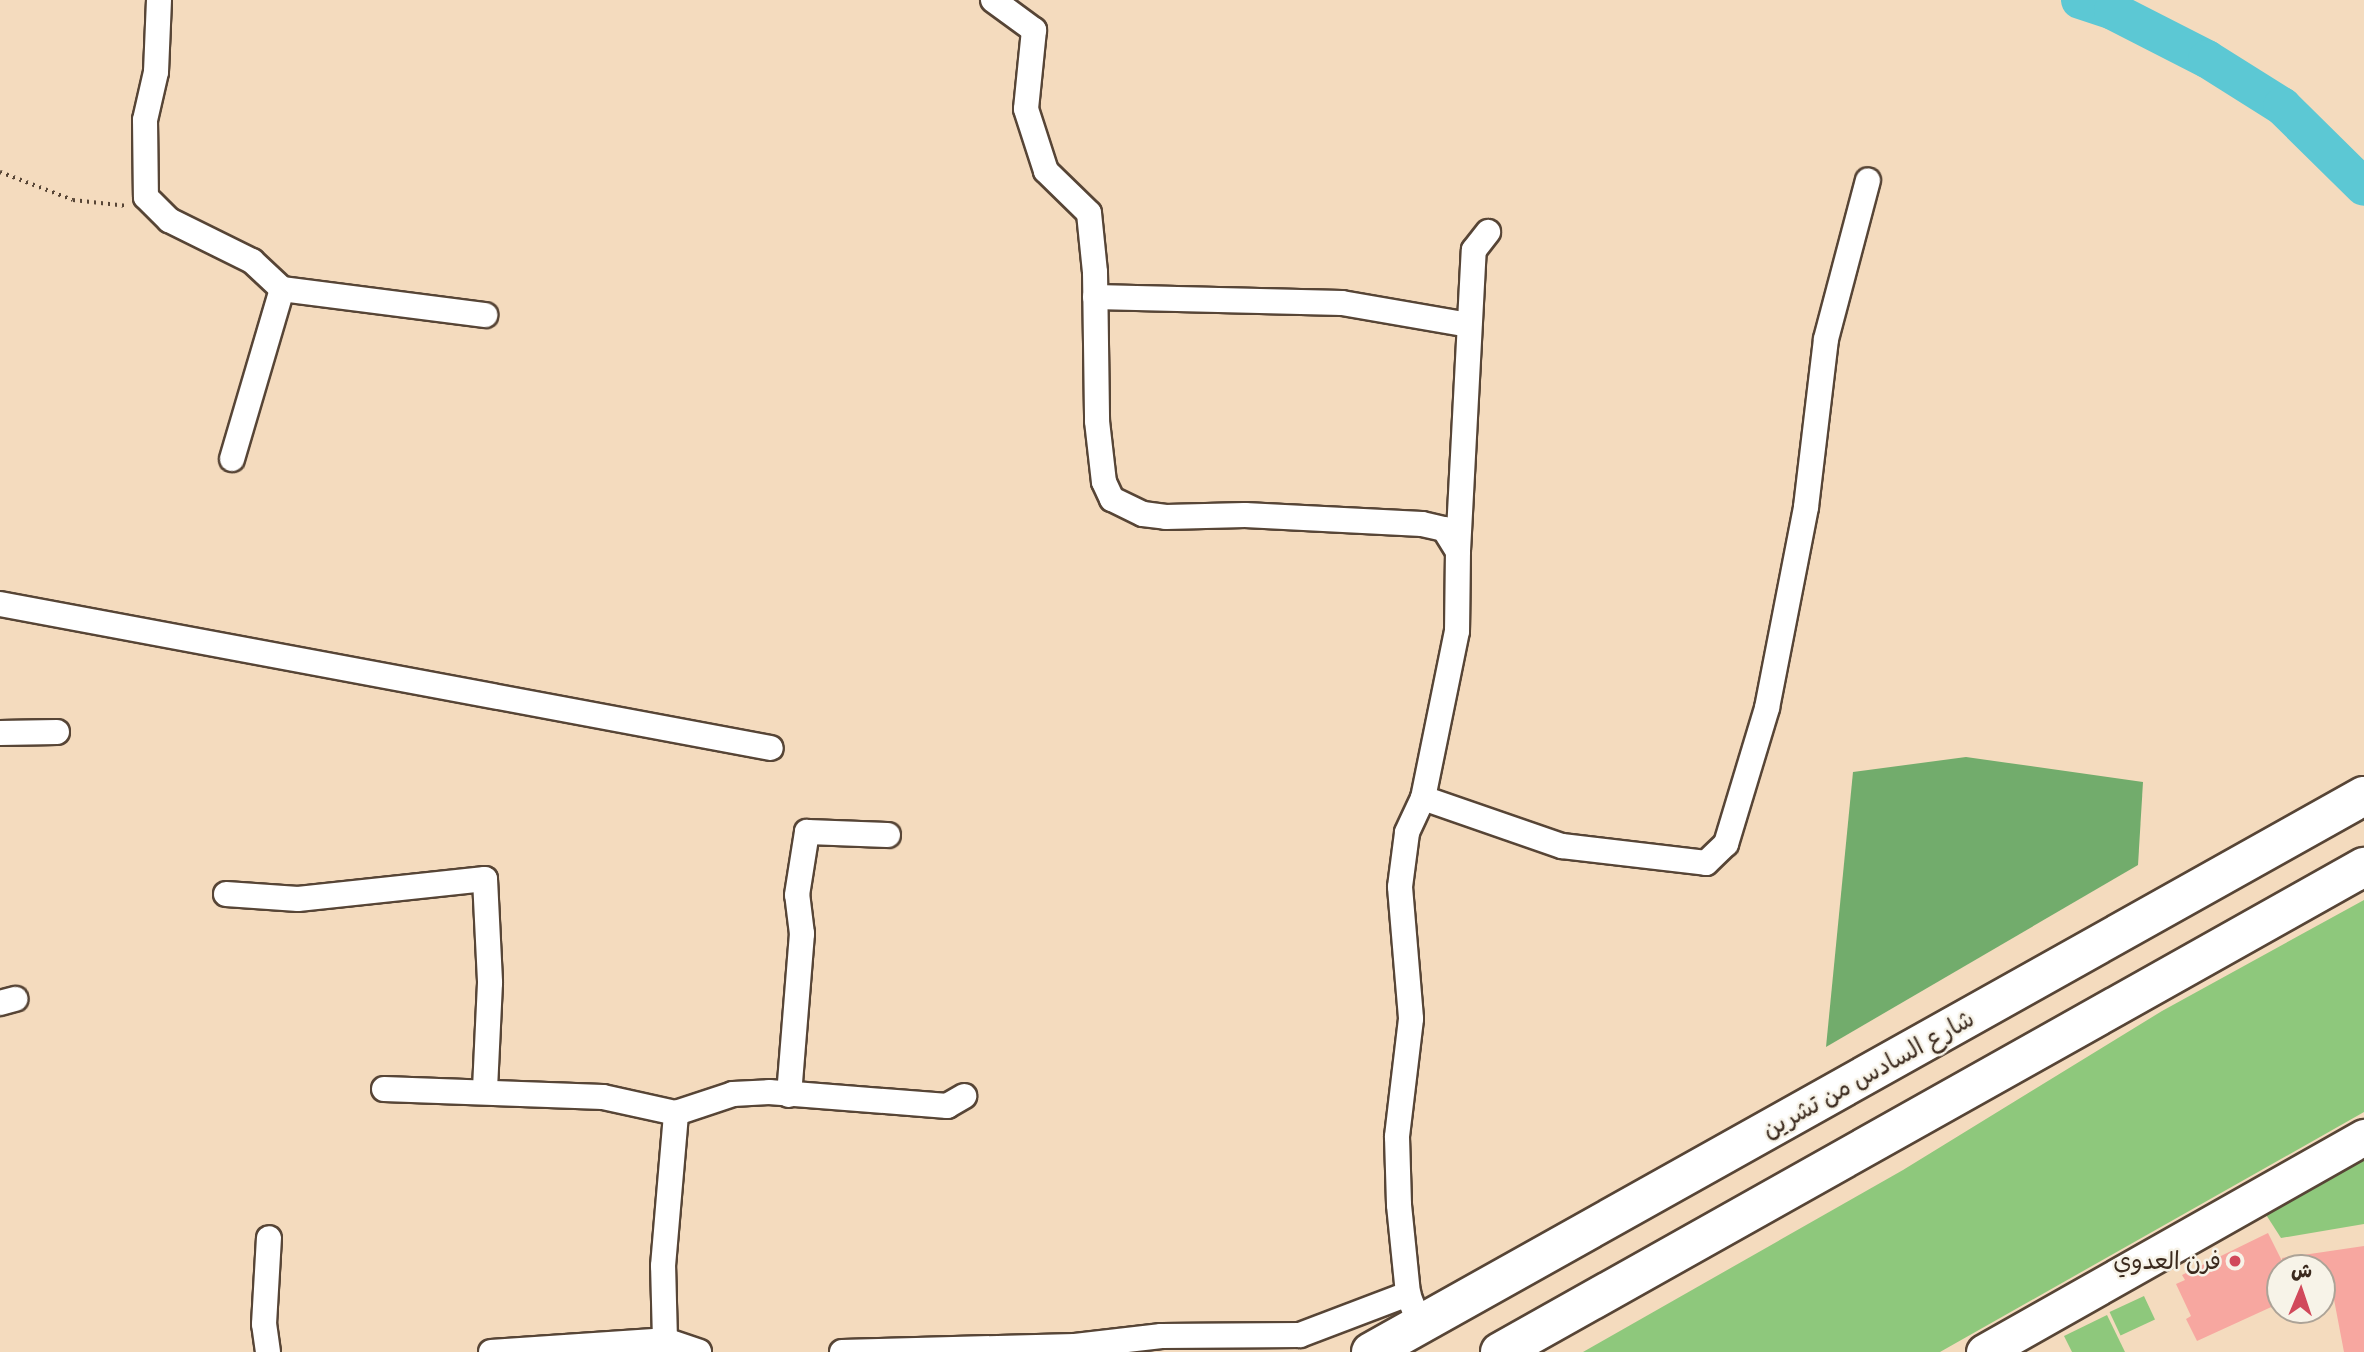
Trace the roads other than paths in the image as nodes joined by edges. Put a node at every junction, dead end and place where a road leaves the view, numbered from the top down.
1 (159, 0) edge
2 (993, 0) edge
3 (1868, 180) dead end
4 (1488, 232) dead end
5 (282, 289) junction
6 (1095, 297) junction
7 (485, 315) dead end
8 (1469, 325) junction
9 (232, 459) dead end
10 (1458, 551) junction
11 (0, 604) edge
12 (57, 732) dead end
13 (0, 733) edge
14 (771, 748) dead end
15 (2364, 796) edge
16 (1423, 797) junction
17 (888, 835) dead end
18 (2364, 867) edge
19 (226, 894) dead end
20 (384, 1089) dead end
21 (485, 1090) junction
22 (789, 1095) junction
23 (964, 1096) dead end
24 (676, 1113) junction
25 (2364, 1137) edge
26 (269, 1238) dead end
27 (1414, 1310) junction
28 (665, 1340) junction
29 (2029, 1340) edge
30 (262, 1351) edge
31 (491, 1352) edge
32 (699, 1352) edge
33 (842, 1352) edge
34 (1371, 1352) edge
35 (1500, 1352) edge
36 (1984, 1352) edge

1 - 5 street
2 - 6 street
3 - 16 street
4 - 8 street
5 - 7 street
5 - 9 street
6 - 8 street
6 - 10 street
8 - 10 street
10 - 16 street
11 - 14 street
12 - 13 street
15 - 27 highway, شارع السادس من تشرين
16 - 27 street
17 - 22 street
18 - 35 highway
19 - 21 street
20 - 21 street
21 - 24 street
22 - 23 street
22 - 24 street
24 - 28 street
25 - 29 main road
26 - 30 street
27 - 33 street
27 - 34 highway, شارع السادس من تشرين
28 - 31 street
28 - 32 street
29 - 36 main road

